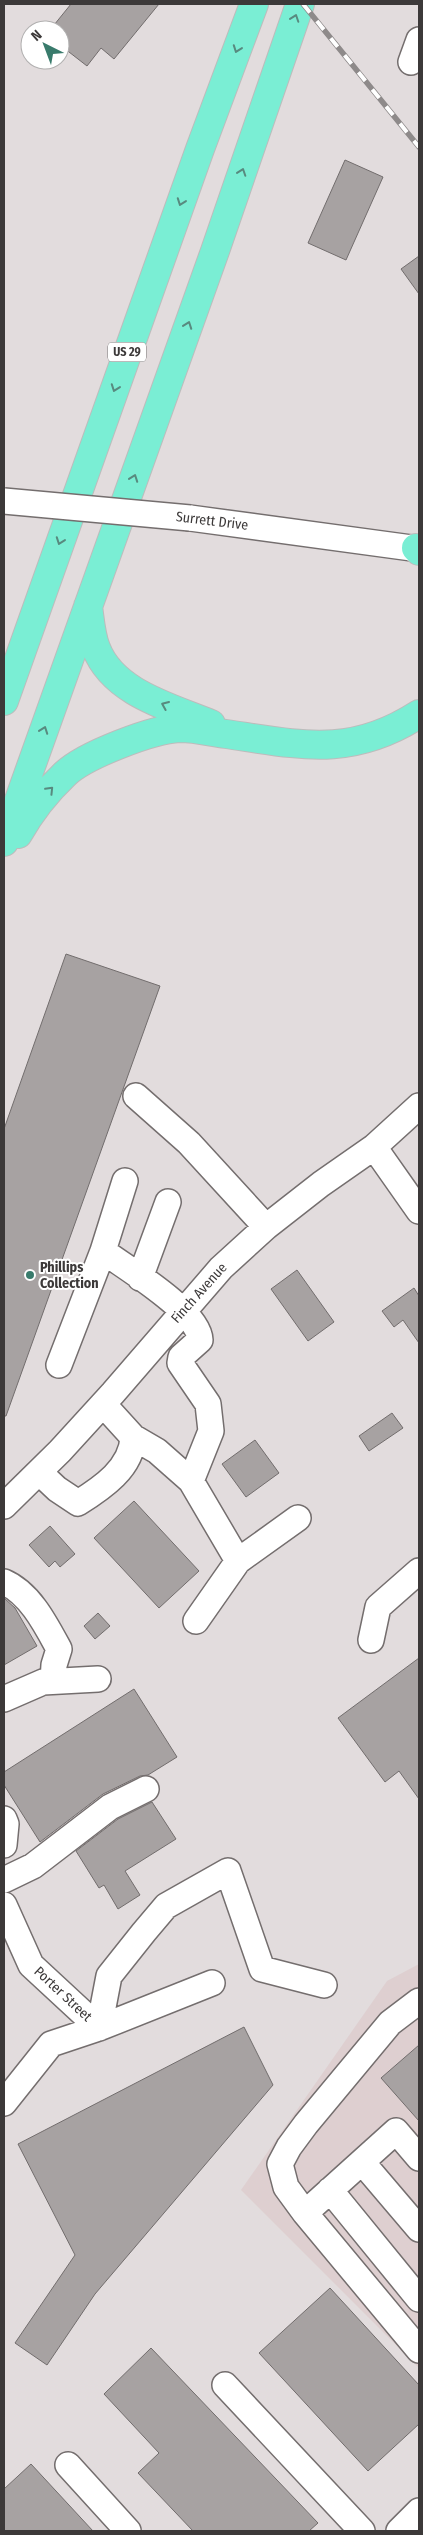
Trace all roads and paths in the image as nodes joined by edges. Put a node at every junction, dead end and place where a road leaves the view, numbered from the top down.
1 (254, 4) edge
2 (300, 4) edge
3 (4, 501) edge
4 (418, 550) edge
5 (88, 606) junction
6 (4, 701) edge
7 (419, 714) edge
8 (242, 737) junction
9 (4, 842) edge
10 (4, 859) edge
11 (136, 1096) dead end
12 (419, 1106) edge
13 (374, 1147) junction
14 (125, 1181) dead end
15 (168, 1202) dead end
16 (419, 1211) edge
17 (266, 1227) junction
18 (103, 1251) junction
19 (140, 1278) junction
20 (184, 1310) junction
21 (59, 1365) dead end
22 (103, 1404) junction
23 (133, 1437) junction
24 (39, 1472) junction
25 (191, 1480) junction
26 (4, 1506) edge
27 (298, 1518) dead end
28 (238, 1561) junction
29 (419, 1571) edge
30 (4, 1582) edge
31 (196, 1621) dead end
32 (371, 1640) dead end
33 (98, 1679) dead end
34 (53, 1681) junction
35 (4, 1700) edge
36 (146, 1789) dead end
37 (4, 1820) edge
38 (4, 1845) edge
39 (4, 1880) edge
40 (7, 1921) edge
41 (212, 1983) dead end
42 (324, 1984) dead end
43 (419, 2001) edge
44 (99, 2028) junction
45 (4, 2103) edge
46 (419, 2158) edge
47 (362, 2162) junction
48 (330, 2190) junction
49 (305, 2213) junction
50 (419, 2229) edge
51 (419, 2299) edge
52 (417, 2343) edge
53 (225, 2385) dead end
54 (68, 2465) dead end
55 (419, 2511) edge
56 (128, 2531) edge
57 (362, 2531) edge
58 (399, 2531) edge

1 -> 6 highway, US 29
5 -> 2 highway
3 - 4 street, Surrett Drive, bridge
8 -> 5 highway
9 -> 5 highway
7 - 8 highway
10 -> 8 highway
11 - 17 street
12 - 13 street, Finch Avenue
13 - 16 street
13 - 17 street, Finch Avenue
14 - 18 street
15 - 19 street
17 - 20 street, Finch Avenue
18 - 19 street
18 - 21 street
19 - 20 street
20 - 22 street, Finch Avenue
20 - 25 street
22 - 23 street
22 - 24 street, Finch Avenue
23 - 24 street
23 - 25 street
24 - 26 street, Finch Avenue
25 - 28 street
27 - 28 street
28 - 31 street
29 - 32 street
30 - 34 street
33 - 34 street
34 - 35 street
36 - 39 street
37 - 38 street
40 - 44 street, Porter Street
41 - 44 street
42 - 44 street
43 - 49 street
44 - 45 street
46 - 47 street
47 - 48 street
47 - 50 street
48 - 49 street
48 - 51 street
49 - 52 street
53 - 57 street
54 - 56 street
55 - 58 street

